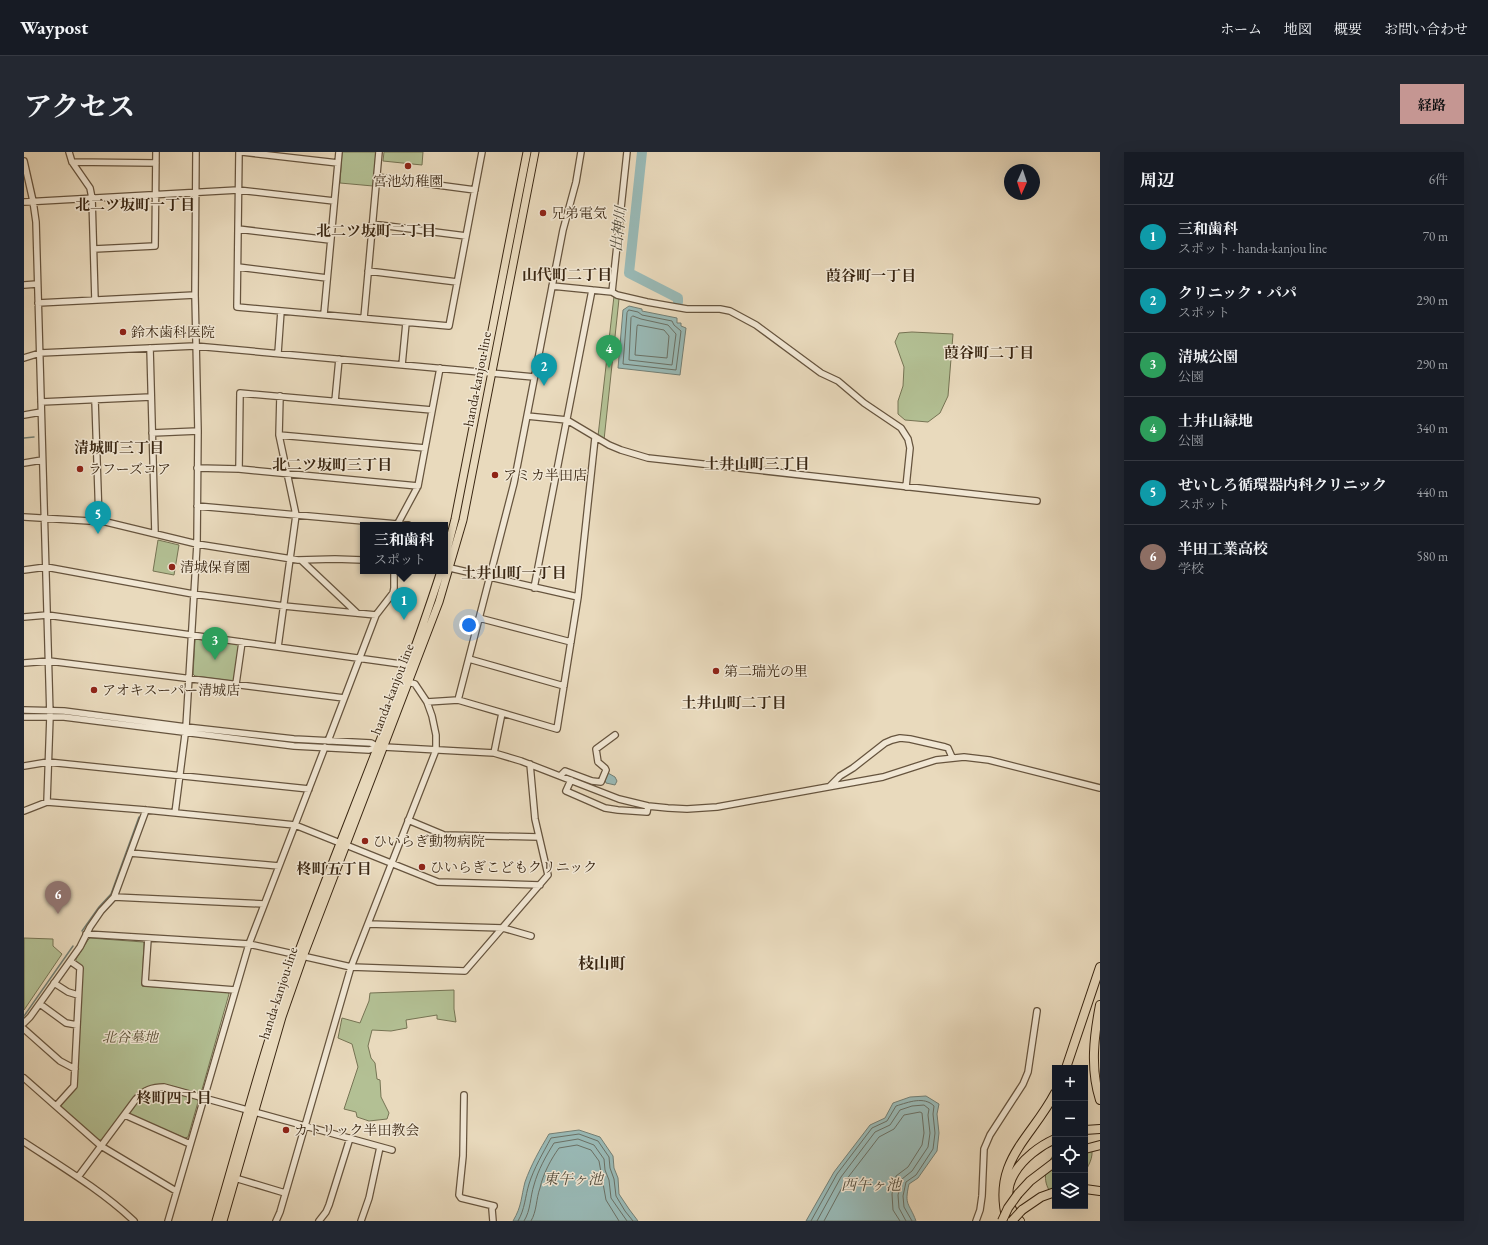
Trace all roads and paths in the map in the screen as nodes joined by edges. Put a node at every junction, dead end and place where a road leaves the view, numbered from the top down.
1 (69, 152) edge
2 (156, 152) edge
3 (196, 152) edge
4 (239, 152) edge
5 (242, 152) edge
6 (339, 152) edge
7 (379, 152) edge
8 (482, 152) edge
9 (527, 152) edge
10 (535, 152) edge
11 (581, 152) edge
12 (627, 152) edge
13 (24, 161) edge
14 (72, 162) junction
15 (156, 163) junction
16 (338, 163) junction
17 (377, 177) junction
18 (238, 190) junction
19 (475, 190) junction
20 (196, 192) junction
21 (156, 194) junction
22 (92, 198) junction
23 (34, 201) junction
24 (334, 201) junction
25 (24, 202) edge
26 (372, 224) junction
27 (238, 229) junction
28 (466, 236) junction
29 (330, 240) junction
30 (94, 249) junction
31 (238, 267) junction
32 (368, 271) junction
33 (327, 278) junction
34 (457, 282) junction
35 (37, 284) junction
36 (24, 285) edge
37 (552, 286) junction
38 (592, 290) junction
39 (612, 292) junction
40 (195, 295) junction
41 (95, 300) junction
42 (38, 303) junction
43 (281, 311) junction
44 (324, 314) junction
45 (364, 318) junction
46 (406, 323) junction
47 (195, 346) junction
48 (150, 348) junction
49 (40, 353) junction
50 (278, 353) junction
51 (24, 358) edge
52 (339, 359) junction
53 (402, 364) junction
54 (440, 368) junction
55 (488, 373) junction
56 (534, 377) junction
57 (280, 396) junction
58 (151, 397) junction
59 (95, 400) junction
60 (335, 401) junction
61 (41, 402) junction
62 (432, 410) junction
63 (41, 412) junction
64 (24, 415) edge
65 (527, 416) junction
66 (567, 420) junction
67 (198, 431) junction
68 (152, 433) junction
69 (279, 435) junction
70 (595, 438) junction
71 (425, 448) junction
72 (42, 460) junction
73 (24, 463) edge
74 (198, 468) junction
75 (238, 469) junction
76 (287, 474) junction
77 (418, 486) junction
78 (906, 487) junction
79 (1037, 501) dead end
80 (197, 506) junction
81 (296, 514) junction
82 (24, 516) edge
83 (44, 518) junction
84 (99, 522) junction
85 (363, 522) edge
86 (398, 522) edge
87 (155, 533) junction
88 (197, 544) junction
89 (448, 546) edge
90 (290, 559) junction
91 (360, 560) edge
92 (302, 561) junction
93 (46, 567) junction
94 (450, 568) junction
95 (24, 570) edge
96 (394, 574) edge
97 (440, 574) edge
98 (489, 577) junction
99 (534, 588) junction
100 (193, 594) junction
101 (578, 597) junction
102 (284, 606) junction
103 (357, 613) junction
104 (47, 615) junction
105 (376, 615) junction
106 (24, 618) edge
107 (479, 618) junction
108 (191, 635) junction
109 (242, 642) junction
110 (571, 642) junction
111 (278, 647) junction
112 (360, 658) junction
113 (469, 659) junction
114 (48, 661) junction
115 (24, 663) edge
116 (408, 665) junction
117 (189, 678) junction
118 (408, 682) junction
119 (236, 684) junction
120 (564, 686) junction
121 (344, 698) junction
122 (458, 700) junction
123 (426, 702) junction
124 (24, 710) edge
125 (50, 713) junction
126 (502, 713) junction
127 (24, 717) edge
128 (186, 727) junction
129 (185, 733) junction
130 (615, 735) dead end
131 (328, 741) junction
132 (325, 747) junction
133 (381, 747) junction
134 (436, 750) junction
135 (494, 753) junction
136 (952, 757) junction
137 (48, 762) junction
138 (530, 764) junction
139 (24, 766) edge
140 (180, 775) junction
141 (560, 776) junction
142 (570, 780) junction
143 (830, 786) junction
144 (1100, 788) edge
145 (309, 789) junction
146 (48, 802) junction
147 (648, 806) junction
148 (146, 810) junction
149 (24, 811) edge
150 (175, 813) junction
151 (408, 820) junction
152 (295, 825) junction
153 (539, 837) junction
154 (343, 844) junction
155 (130, 852) junction
156 (391, 863) junction
157 (279, 866) junction
158 (540, 885) junction
159 (114, 897) junction
160 (264, 904) junction
161 (368, 924) junction
162 (503, 928) junction
163 (86, 934) junction
164 (531, 936) dead end
165 (148, 938) junction
166 (249, 944) junction
167 (300, 956) junction
168 (70, 961) junction
169 (351, 967) junction
170 (1100, 967) edge
171 (54, 983) junction
172 (235, 990) junction
173 (78, 995) junction
174 (40, 1004) junction
175 (1100, 1005) edge
176 (1037, 1011) dead end
177 (24, 1023) edge
178 (77, 1025) junction
179 (24, 1029) edge
180 (1067, 1065) edge
181 (75, 1069) junction
182 (24, 1078) edge
183 (464, 1095) dead end
184 (204, 1098) junction
185 (1052, 1098) edge
186 (1100, 1100) edge
187 (56, 1106) junction
188 (251, 1111) junction
189 (124, 1114) junction
190 (304, 1126) junction
191 (1100, 1129) edge
192 (1088, 1130) edge
193 (350, 1138) junction
194 (1052, 1141) edge
195 (24, 1142) edge
196 (190, 1144) junction
197 (1100, 1145) edge
198 (101, 1146) junction
199 (380, 1147) junction
200 (1088, 1148) edge
201 (392, 1150) dead end
202 (1052, 1164) edge
203 (78, 1177) junction
204 (235, 1178) junction
205 (1088, 1189) edge
206 (176, 1191) junction
207 (1100, 1191) edge
208 (285, 1192) junction
209 (1052, 1193) edge
210 (128, 1216) junction
211 (124, 1221) edge
212 (134, 1221) edge
213 (168, 1221) edge
214 (216, 1221) edge
215 (223, 1221) edge
216 (276, 1221) edge
217 (318, 1221) edge
218 (361, 1221) edge
219 (493, 1221) edge
220 (976, 1221) edge
221 (1002, 1221) edge
222 (1007, 1221) edge
223 (1012, 1221) edge
224 (1020, 1221) edge

1 - 14 street
2 - 15 street
3 - 20 street
4 - 18 street
5 - 16 street
6 - 16 street
7 - 17 street
8 - 19 street
9 - 55 main road, handa-kanjou line
10 - 55 main road, handa-kanjou line
11 - 37 street
12 - 39 street
13 - 23 street
14 - 15 street
14 - 22 street
15 - 21 street
16 - 24 street
17 - 19 street
17 - 26 street
18 - 20 street
18 - 24 street
18 - 27 street
19 - 28 street
20 - 21 street
20 - 40 street
21 - 22 street
21 - 30 street
22 - 23 street
22 - 30 street
23 - 25 street
23 - 35 street
24 - 29 street
26 - 28 street
26 - 32 street
27 - 29 street
27 - 31 street
28 - 34 street
29 - 33 street
30 - 41 street
31 - 33 street
31 - 43 street
32 - 34 street
32 - 45 street
33 - 44 street
34 - 46 street
35 - 36 street
35 - 42 street
37 - 38 street
37 - 56 street
38 - 39 street
38 - 66 street
39 - 78 street
40 - 41 street
40 - 47 street
41 - 42 street
42 - 49 street
43 - 44 street
43 - 50 street
44 - 45 street
45 - 46 street
46 - 53 street
47 - 48 street
47 - 50 street
47 - 67 street
48 - 49 street
48 - 58 street
49 - 51 street
49 - 61 street
50 - 52 street
52 - 53 street
52 - 60 street
53 - 54 street
54 - 55 street
54 - 62 street
55 - 56 street
55 - 89 main road, handa-kanjou line
55 - 94 main road, handa-kanjou line
56 - 65 street
57 - 60 street
57 - 69 street
57 - 75 street
58 - 59 street
58 - 68 street
59 - 61 street
59 - 84 street
60 - 62 street
61 - 63 street
62 - 71 street
63 - 64 street
63 - 72 street
65 - 66 street
65 - 98 street
66 - 70 street
66 - 99 street
67 - 68 street
67 - 74 street
68 - 87 street
69 - 71 street
69 - 76 street
70 - 78 street
70 - 101 street
71 - 77 street
72 - 73 street
72 - 83 street
74 - 75 street
74 - 80 street
75 - 76 street
76 - 77 street
76 - 81 street
77 - 86 street
78 - 79 street
80 - 81 street
80 - 88 street
81 - 85 street
81 - 90 street
82 - 83 street
83 - 84 street
83 - 93 street
84 - 87 street
87 - 88 street
88 - 90 street
88 - 100 street
90 - 92 street
90 - 102 street
91 - 92 street
92 - 103 street
93 - 95 street
93 - 100 street
93 - 104 street
94 - 98 street
94 - 118 main road, handa-kanjou line
96 - 105 street
97 - 116 main road, handa-kanjou line
98 - 99 street
98 - 107 street
99 - 101 street
100 - 102 street
100 - 108 street
101 - 110 street
102 - 103 street
102 - 111 street
103 - 105 street
104 - 106 street
104 - 108 street
104 - 114 street
105 - 112 street
107 - 110 street
107 - 113 street
108 - 109 street
108 - 117 street
109 - 111 street
109 - 119 street
110 - 120 street
111 - 112 street
112 - 116 street
112 - 121 street
113 - 120 street
113 - 122 street
114 - 115 street
114 - 117 street
114 - 125 street
116 - 133 main road, handa-kanjou line
117 - 119 street
117 - 128 street
118 - 123 street
118 - 133 main road, handa-kanjou line
119 - 121 street
120 - 126 street
121 - 131 street
122 - 123 street
122 - 126 street
123 - 134 street
124 - 125 street
125 - 127 street
125 - 128 street
125 - 129 street
125 - 137 street
126 - 135 street
128 - 129 street
128 - 131 street
129 - 132 street
129 - 140 street
130 - 141 street
131 - 133 street
132 - 133 street
132 - 145 street
133 - 134 street
133 - 154 main road, handa-kanjou line
134 - 135 street
134 - 151 street
135 - 138 street
136 - 143 street
136 - 143 street
136 - 144 street
137 - 139 street
137 - 140 street
137 - 146 street
138 - 141 street
138 - 153 street
140 - 145 street
140 - 150 street
141 - 142 street
142 - 147 street
142 - 147 street
143 - 147 street
145 - 152 street
146 - 148 street
146 - 149 street
148 - 150 street
148 - 155 street
150 - 152 street
151 - 153 street
151 - 156 street
152 - 154 street
152 - 157 street
153 - 158 street
154 - 156 street
154 - 167 main road, handa-kanjou line
155 - 157 street
155 - 159 street
156 - 158 street
156 - 161 street
157 - 160 street
158 - 162 street
159 - 160 street
159 - 163 street
160 - 166 street
161 - 162 street
161 - 169 street
162 - 164 street
162 - 169 street
163 - 165 street
163 - 168 street
165 - 166 street
165 - 172 street
166 - 167 street
166 - 172 street
167 - 169 street
167 - 188 main road, handa-kanjou line
168 - 171 street
168 - 173 street
169 - 190 street
170 - 180 highway
171 - 173 street
171 - 174 street
172 - 184 street
173 - 178 street
174 - 177 street
174 - 178 street
175 - 186 highway
176 - 220 street
178 - 181 street
179 - 181 street
181 - 187 street
182 - 187 street
183 - 219 street
184 - 188 street
184 - 189 street
184 - 196 street
185 - 222 highway
187 - 198 street
188 - 190 street
188 - 204 main road, handa-kanjou line
188 - 214 main road, handa-kanjou line
189 - 196 street
189 - 198 street
190 - 193 street
190 - 208 street
191 - 192 highway
193 - 199 street
193 - 217 street
194 - 224 highway
195 - 203 street
196 - 206 street
197 - 200 highway
198 - 203 street
198 - 206 street
199 - 201 street
199 - 218 street
202 - 221 highway, bridge
203 - 210 street
204 - 208 street
204 - 215 main road, handa-kanjou line
205 - 207 highway
206 - 213 street
208 - 216 street
209 - 223 highway, bridge
210 - 211 street
210 - 212 street

